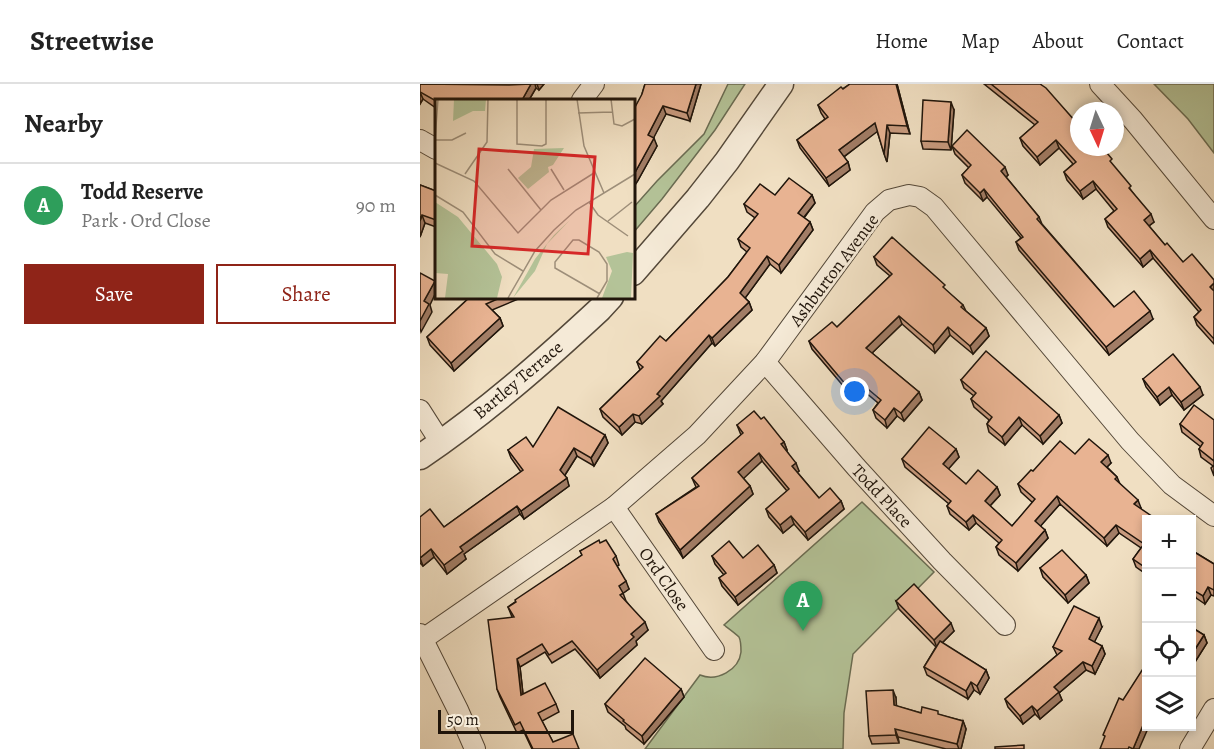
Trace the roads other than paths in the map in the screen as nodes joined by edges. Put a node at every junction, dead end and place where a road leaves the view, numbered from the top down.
1 (594, 84) edge
2 (781, 84) edge
3 (1100, 84) edge
4 (583, 99) edge
5 (420, 140) edge
6 (435, 148) edge
7 (1214, 219) edge
8 (634, 272) edge
9 (610, 298) edge
10 (765, 362) junction
11 (420, 410) edge
12 (441, 443) junction
13 (420, 457) edge
14 (614, 507) junction
15 (1214, 516) edge
16 (1005, 625) dead end
17 (421, 636) edge
18 (714, 650) dead end
19 (1214, 710) edge
20 (475, 749) edge
21 (1190, 749) edge

1 - 4 street
2 - 8 street
3 - 7 street
5 - 6 street
9 - 12 street, Bartley Terrace
10 - 14 street, Ashburton Avenue
10 - 15 street, Ashburton Avenue
10 - 16 street, Todd Place
11 - 12 street
12 - 13 street, Bartley Terrace
14 - 17 street, Ashburton Avenue
14 - 18 street, Ord Close
17 - 20 street
19 - 21 street

